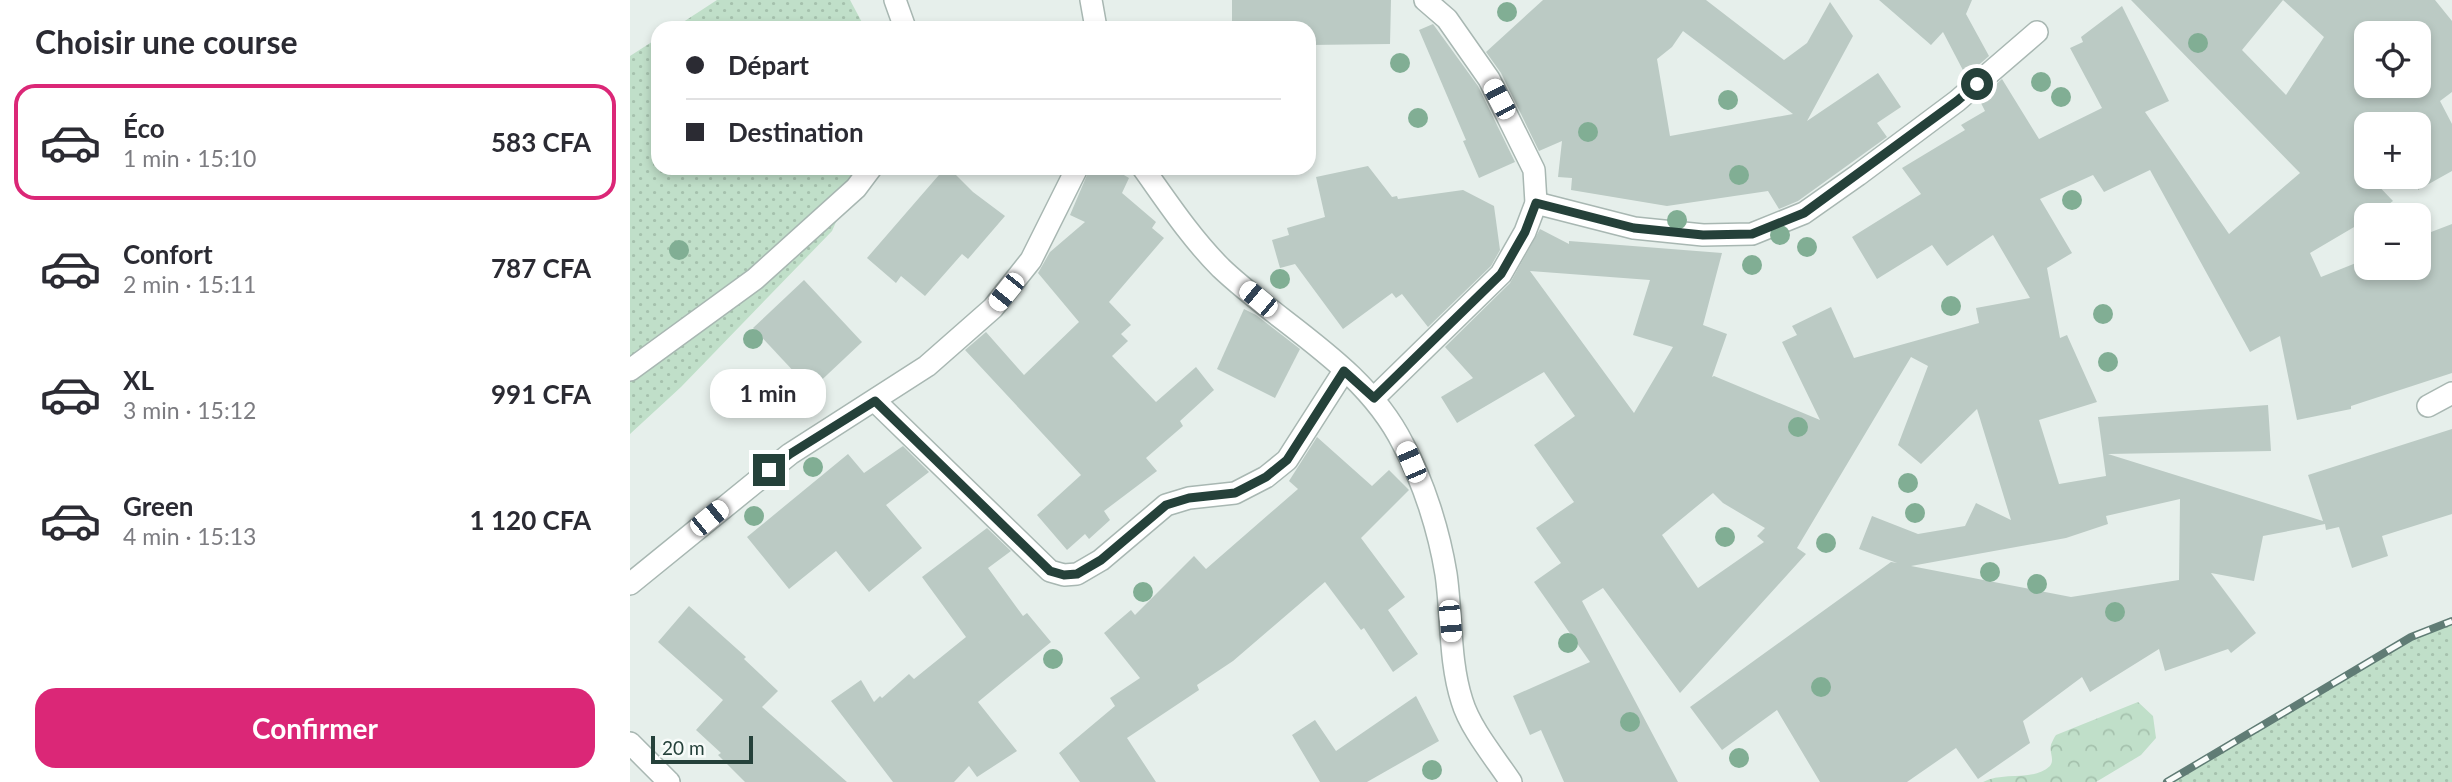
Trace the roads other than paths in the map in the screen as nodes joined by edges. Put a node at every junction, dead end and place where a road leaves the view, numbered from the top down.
1 (895, 0) edge
2 (1091, 0) edge
3 (1425, 0) edge
4 (902, 21) edge
5 (1095, 21) edge
6 (2036, 32) dead end
7 (866, 175) edge
8 (1074, 175) edge
9 (1148, 175) edge
10 (1536, 203) junction
11 (630, 370) edge
12 (1344, 371) junction
13 (2452, 393) edge
14 (1374, 398) junction
15 (875, 401) junction
16 (2428, 405) dead end
17 (630, 584) edge
18 (630, 743) edge
19 (669, 782) edge
20 (1511, 782) edge

1 - 4 street
2 - 5 street
3 - 10 street
6 - 10 street
7 - 11 street
8 - 15 street
9 - 12 street
10 - 14 street
12 - 14 street
12 - 15 street
13 - 16 street
14 - 20 street
15 - 17 street
18 - 19 street

